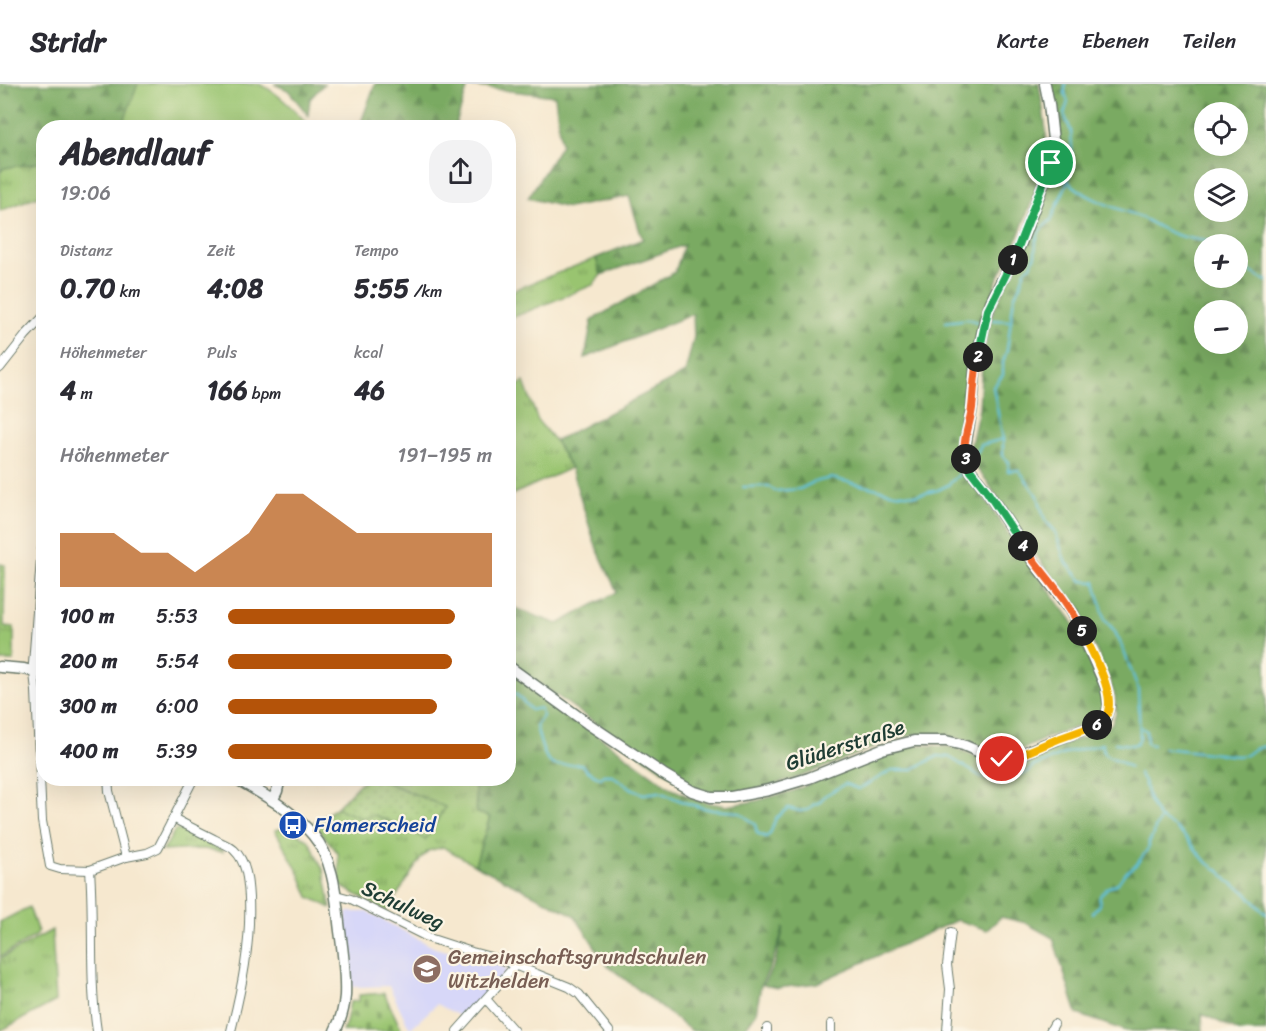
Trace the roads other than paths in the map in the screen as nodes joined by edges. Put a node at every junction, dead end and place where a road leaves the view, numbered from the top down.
1 (1045, 84) edge
2 (36, 324) edge
3 (0, 368) edge
4 (36, 625) edge
5 (0, 667) edge
6 (36, 668) edge
7 (36, 672) edge
8 (516, 672) edge
9 (41, 786) edge
10 (109, 786) edge
11 (190, 786) edge
12 (249, 786) edge
13 (278, 786) edge
14 (273, 799) junction
15 (172, 818) junction
16 (126, 857) junction
17 (90, 870) junction
18 (336, 895) junction
19 (951, 932) dead end
20 (515, 966) junction
21 (486, 999) junction
22 (97, 1031) edge
23 (231, 1031) edge
24 (335, 1031) edge
25 (457, 1031) edge
26 (514, 1031) edge
27 (609, 1031) edge
28 (947, 1031) edge

1 - 8 main road, Glüderstraße
2 - 3 street
4 - 6 street
5 - 7 main road
9 - 17 street
10 - 16 street
11 - 15 street
12 - 14 main road
13 - 14 main road
14 - 18 main road
15 - 16 street
15 - 23 street
16 - 17 street
17 - 22 street
18 - 20 street, Schulweg
18 - 24 main road
19 - 28 street
20 - 21 street
20 - 27 street, Schulweg
21 - 25 street
21 - 26 street

